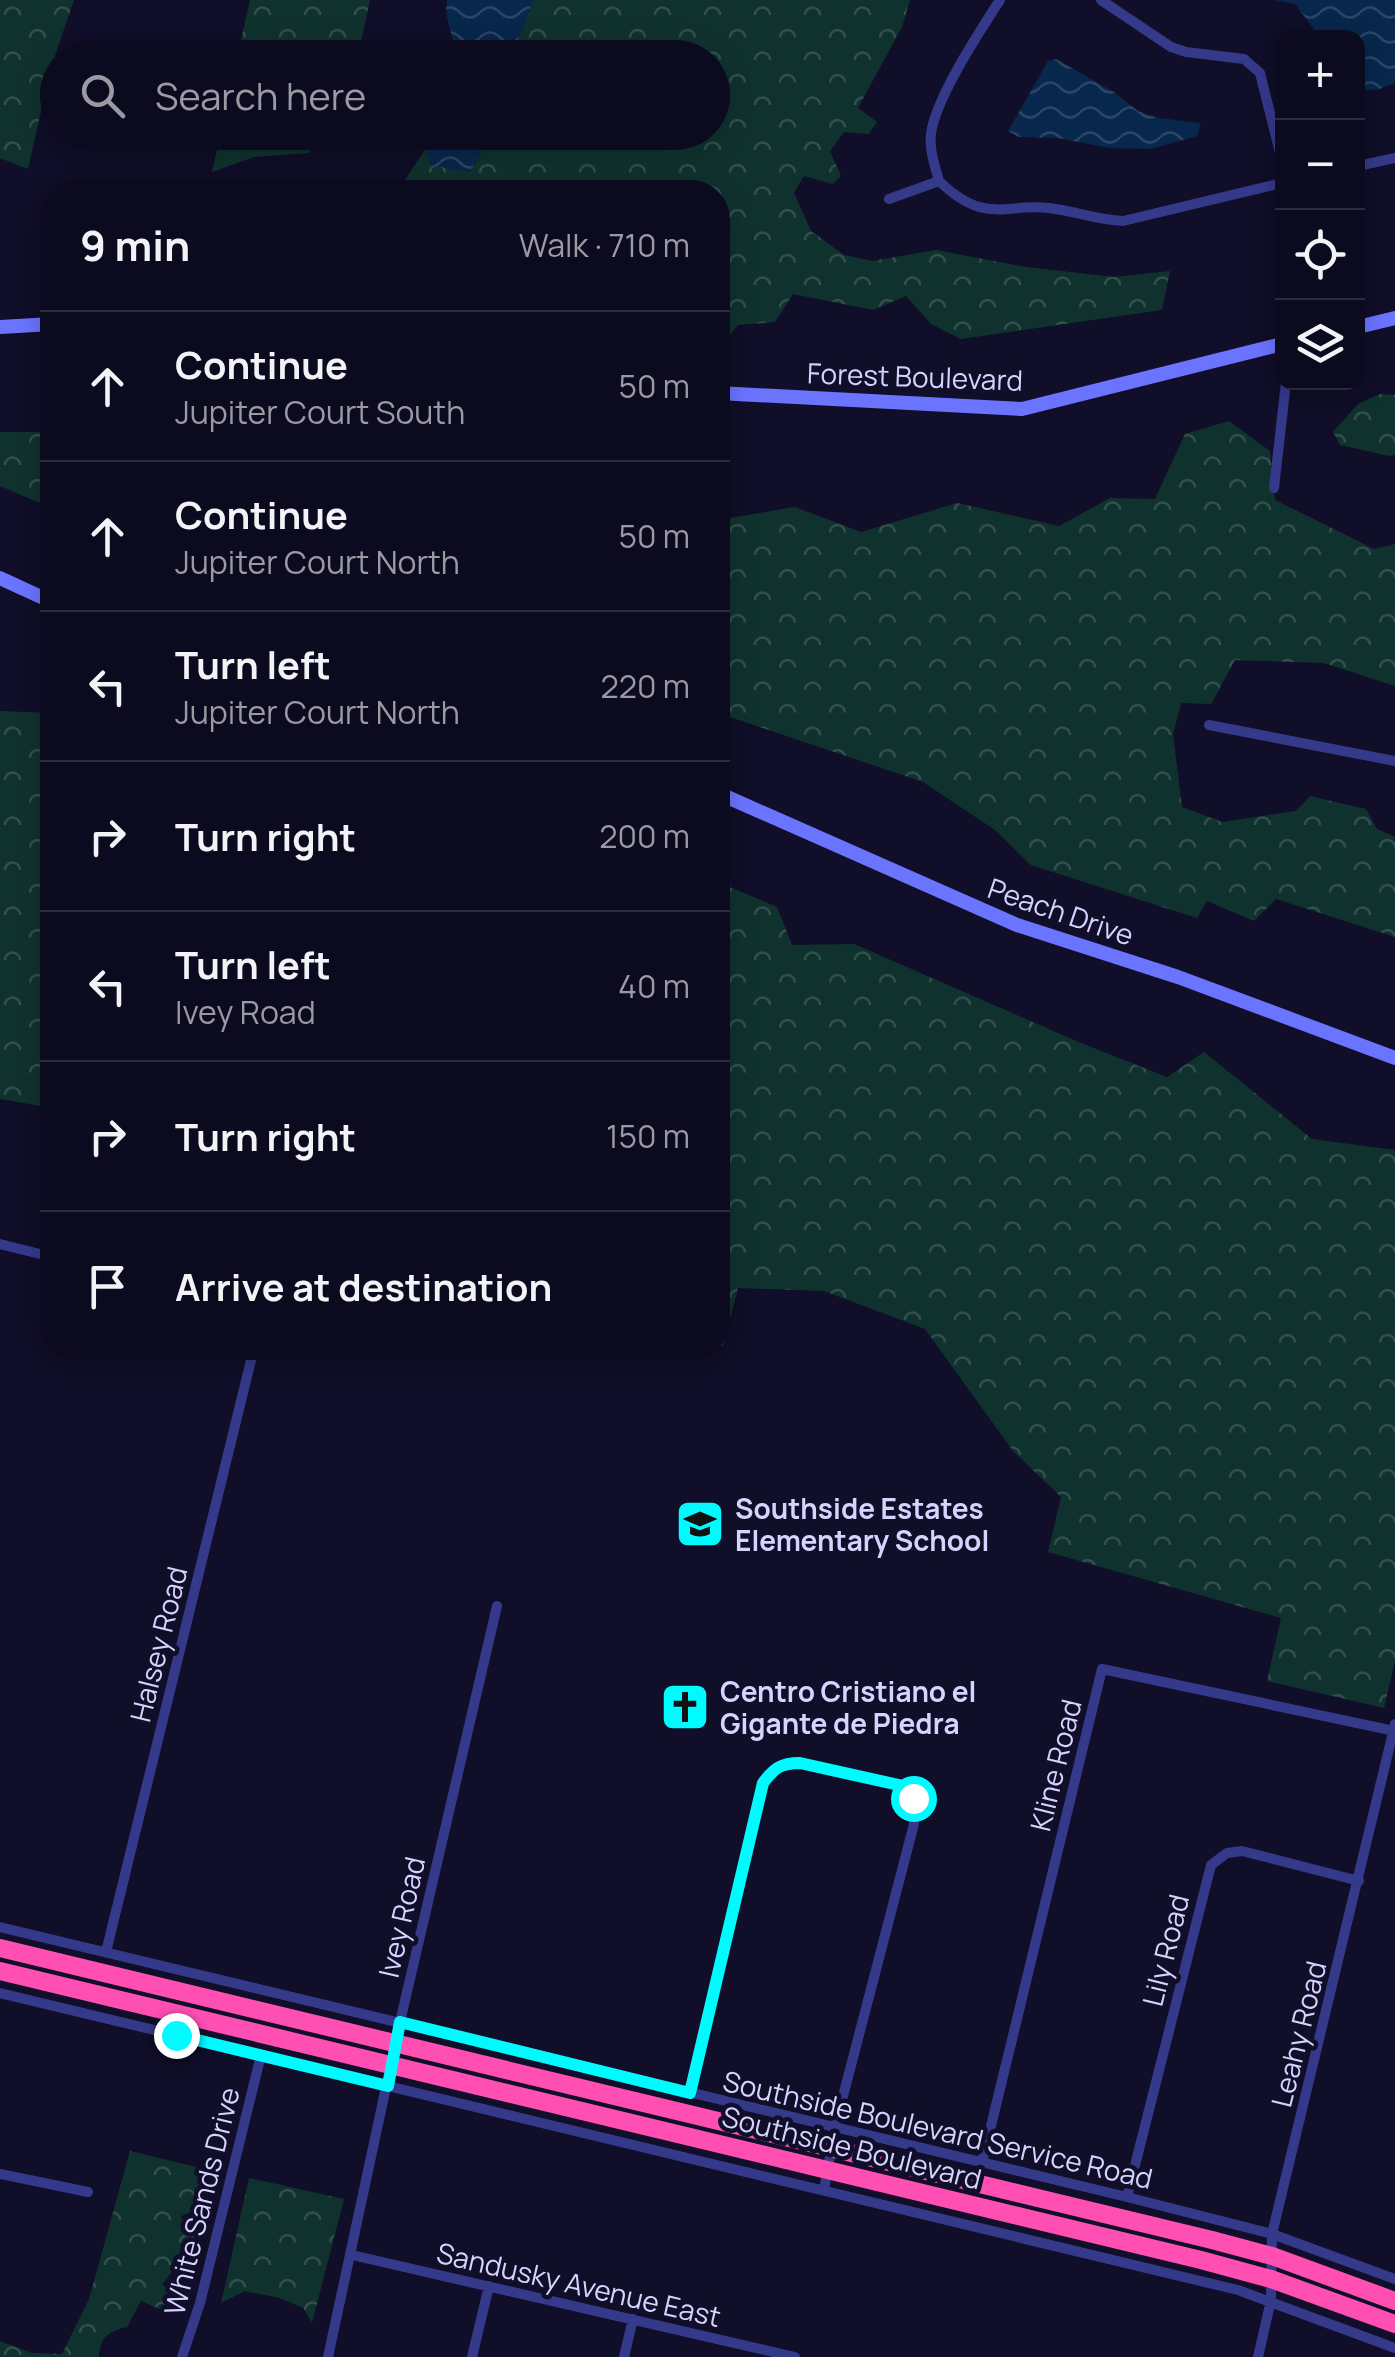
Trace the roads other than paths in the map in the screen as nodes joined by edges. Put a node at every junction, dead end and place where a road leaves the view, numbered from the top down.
1 (1000, 0) edge
2 (1101, 0) edge
3 (1275, 133) edge
4 (1395, 158) edge
5 (1365, 164) edge
6 (939, 181) junction
7 (1275, 185) edge
8 (889, 199) dead end
9 (1395, 318) edge
10 (40, 324) edge
11 (1365, 325) edge
12 (0, 326) edge
13 (1275, 346) edge
14 (1285, 390) edge
15 (730, 394) edge
16 (1274, 488) dead end
17 (0, 578) edge
18 (40, 596) edge
19 (1209, 726) dead end
20 (1395, 761) edge
21 (730, 798) edge
22 (1395, 1058) edge
23 (0, 1244) edge
24 (40, 1254) edge
25 (251, 1360) edge
26 (497, 1606) dead end
27 (1394, 1729) edge
28 (1358, 1881) junction
29 (0, 1927) edge
30 (0, 1948) edge
31 (106, 1952) junction
32 (0, 1970) edge
33 (0, 1992) edge
34 (400, 2022) junction
35 (396, 2043) junction
36 (261, 2055) junction
37 (392, 2065) junction
38 (388, 2086) junction
39 (690, 2093) junction
40 (835, 2128) junction
41 (831, 2148) junction
42 (982, 2163) junction
43 (828, 2170) junction
44 (0, 2174) edge
45 (824, 2190) junction
46 (88, 2192) dead end
47 (1127, 2197) junction
48 (1272, 2234) junction
49 (352, 2255) junction
50 (1272, 2256) junction
51 (1271, 2279) junction
52 (1395, 2279) edge
53 (489, 2286) junction
54 (1271, 2300) junction
55 (1395, 2302) edge
56 (633, 2320) junction
57 (1395, 2324) edge
58 (1395, 2348) edge
59 (746, 2351) edge
60 (182, 2357) edge
61 (328, 2357) edge
62 (472, 2357) edge
63 (624, 2357) edge
64 (795, 2357) edge
65 (1258, 2357) edge

1 - 6 street
2 - 3 street
4 - 5 street
6 - 7 street
6 - 8 street
9 - 11 main road
10 - 12 main road
13 - 15 main road, Forest Boulevard
14 - 16 street
17 - 18 main road
19 - 20 street
21 - 22 main road, Peach Drive
23 - 24 street
25 - 31 street, Halsey Road
26 - 34 street, Ivey Road
27 - 28 street, Leahy Road
27 - 42 street, Kline Road
28 - 47 street, Lily Road
28 - 48 street, Leahy Road
29 - 31 street, Southside Boulevard Service Road
30 - 35 highway, Southside Boulevard
31 - 34 street, Southside Boulevard Service Road
32 - 37 highway, Southside Boulevard
33 - 36 street
34 - 35 street, Ivey Road
34 - 39 street, Southside Boulevard Service Road
35 - 37 street, Ivey Road
35 - 41 highway, Southside Boulevard
36 - 38 street
36 - 60 street, White Sands Drive
37 - 38 street, Ivey Road
37 - 43 highway, Southside Boulevard
38 - 45 street
38 - 49 street, Ivey Road
39 - 40 street, Southside Boulevard Service Road
39 - 40 street
40 - 41 street
40 - 42 street, Southside Boulevard Service Road
41 - 43 street
41 - 50 highway, Southside Boulevard
42 - 47 street, Southside Boulevard Service Road
43 - 45 street
43 - 51 highway, Southside Boulevard
44 - 46 street
45 - 54 street
47 - 48 street, Southside Boulevard Service Road
48 - 50 street, Leahy Road
48 - 52 street, Southside Boulevard Service Road
49 - 53 street, Sandusky Avenue East
49 - 61 street, Ivey Road
50 - 51 street, Leahy Road
50 - 55 highway, Southside Boulevard
51 - 54 street, Leahy Road
51 - 57 highway, Southside Boulevard
53 - 56 street, Sandusky Avenue East
53 - 62 street
54 - 58 street
54 - 65 street, Leahy Road
56 - 59 street, Sandusky Avenue East
56 - 63 street
59 - 64 street, Sandusky Avenue East

